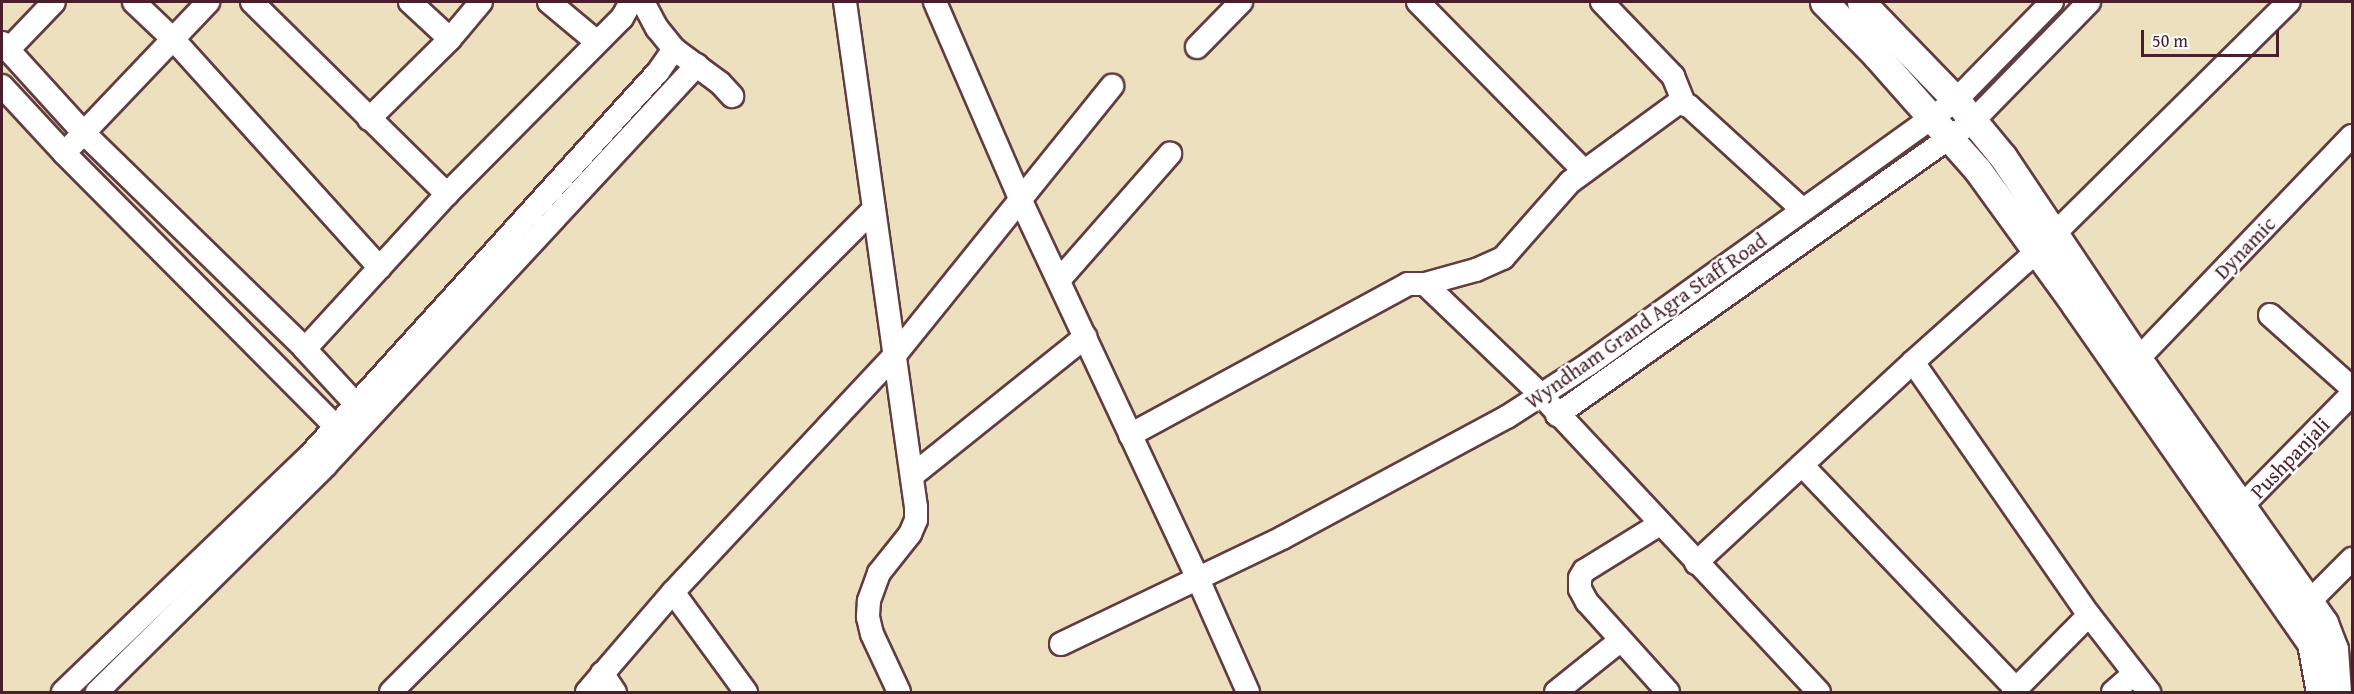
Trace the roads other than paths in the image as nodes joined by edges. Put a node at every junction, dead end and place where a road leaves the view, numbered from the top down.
1 (54, 2) edge
2 (134, 2) edge
3 (208, 2) edge
4 (252, 2) edge
5 (410, 2) edge
6 (481, 2) edge
7 (549, 2) edge
8 (632, 2) edge
9 (643, 2) edge
10 (845, 2) edge
11 (935, 2) edge
12 (1241, 2) edge
13 (1418, 2) edge
14 (1602, 2) edge
15 (1824, 2) edge
16 (1861, 2) edge
17 (2052, 2) edge
18 (2089, 2) edge
19 (2289, 2) edge
20 (450, 39) junction
21 (174, 40) junction
22 (597, 42) junction
23 (5, 47) edge
24 (1197, 47) dead end
25 (674, 49) junction
26 (697, 65) junction
27 (2, 86) edge
28 (1112, 86) dead end
29 (732, 96) dead end
30 (1956, 100) junction
31 (1684, 103) junction
32 (1931, 118) junction
33 (369, 119) junction
34 (1973, 121) junction
35 (84, 134) junction
36 (2352, 136) edge
37 (1949, 138) junction
38 (64, 153) junction
39 (1170, 154) dead end
40 (1584, 171) junction
41 (447, 194) junction
42 (1022, 201) junction
43 (874, 209) junction
44 (1803, 210) junction
45 (2045, 242) junction
46 (380, 268) junction
47 (1060, 279) junction
48 (1425, 284) junction
49 (2270, 315) dead end
50 (1085, 337) junction
51 (305, 350) junction
52 (895, 355) junction
53 (2138, 359) junction
54 (1913, 362) junction
55 (2352, 388) edge
56 (2352, 394) edge
57 (1541, 395) junction
58 (363, 412) junction
59 (1557, 415) junction
60 (342, 434) junction
61 (1130, 435) junction
62 (1802, 465) junction
63 (913, 474) junction
64 (2234, 514) junction
65 (1660, 524) junction
66 (2352, 559) edge
67 (1696, 563) junction
68 (1198, 579) junction
69 (672, 592) junction
70 (2309, 602) junction
71 (2089, 615) junction
72 (1621, 640) junction
73 (1061, 644) dead end
74 (602, 673) junction
75 (2134, 674) junction
76 (1570, 689) edge
77 (2014, 691) edge
78 (63, 693) edge
79 (98, 693) edge
80 (391, 693) edge
81 (587, 693) edge
82 (615, 693) edge
83 (746, 693) edge
84 (899, 693) edge
85 (1248, 693) edge
86 (1668, 693) edge
87 (1819, 693) edge
88 (2113, 693) edge
89 (2149, 693) edge
90 (2320, 693) edge
91 (2337, 693) edge

1 - 23 street
2 - 21 street
3 - 21 street
4 - 33 street
5 - 20 street
6 - 20 street
7 - 22 street
8 - 22 street
9 - 25 street
10 - 43 street
11 - 42 street
12 - 24 street
13 - 40 street
14 - 31 street
15 - 32 street
16 - 30 street
17 - 30 street, Wyndham Grand Agra Staff Road
18 - 34 street
19 - 45 street
20 - 33 street
21 - 35 street
21 - 46 street
22 - 41 street
23 - 35 street
25 - 26 street
25 - 58 street
26 - 29 street
26 - 58 street
27 - 38 street
28 - 42 street
30 - 32 street, Wyndham Grand Agra Staff Road
30 - 34 street
31 - 40 street
31 - 44 street
32 - 37 street
32 - 44 street, Wyndham Grand Agra Staff Road
33 - 41 street
34 - 37 street
34 - 45 street
35 - 38 street
35 - 51 street
36 - 53 street, Dynamic
37 - 45 street
37 - 59 street
38 - 60 street
39 - 47 street
40 - 48 street
41 - 46 street
42 - 47 street
42 - 52 street
43 - 52 street
43 - 80 street
44 - 57 street, Wyndham Grand Agra Staff Road
45 - 53 street
45 - 54 street
45 - 64 street
46 - 51 street
47 - 50 street
48 - 57 street
48 - 61 street
49 - 55 street
50 - 61 street
50 - 63 street
51 - 58 street
52 - 63 street
52 - 69 street
53 - 64 street
54 - 62 street
54 - 71 street
56 - 64 street, Pushpanjali
57 - 59 street
57 - 68 street, Wyndham Grand Agra Staff Road
58 - 60 street
59 - 65 street
60 - 78 street
60 - 79 street
61 - 68 street
62 - 67 street
62 - 77 street
63 - 84 street
64 - 70 street
64 - 90 street
65 - 67 street
65 - 72 street
66 - 70 street
67 - 87 street
68 - 73 street, Wyndham Grand Agra Staff Road
68 - 85 street
69 - 74 street
69 - 83 street
70 - 91 street
71 - 75 street
71 - 77 street
72 - 76 street
72 - 86 street
74 - 81 street
74 - 82 street
75 - 88 street
75 - 89 street

